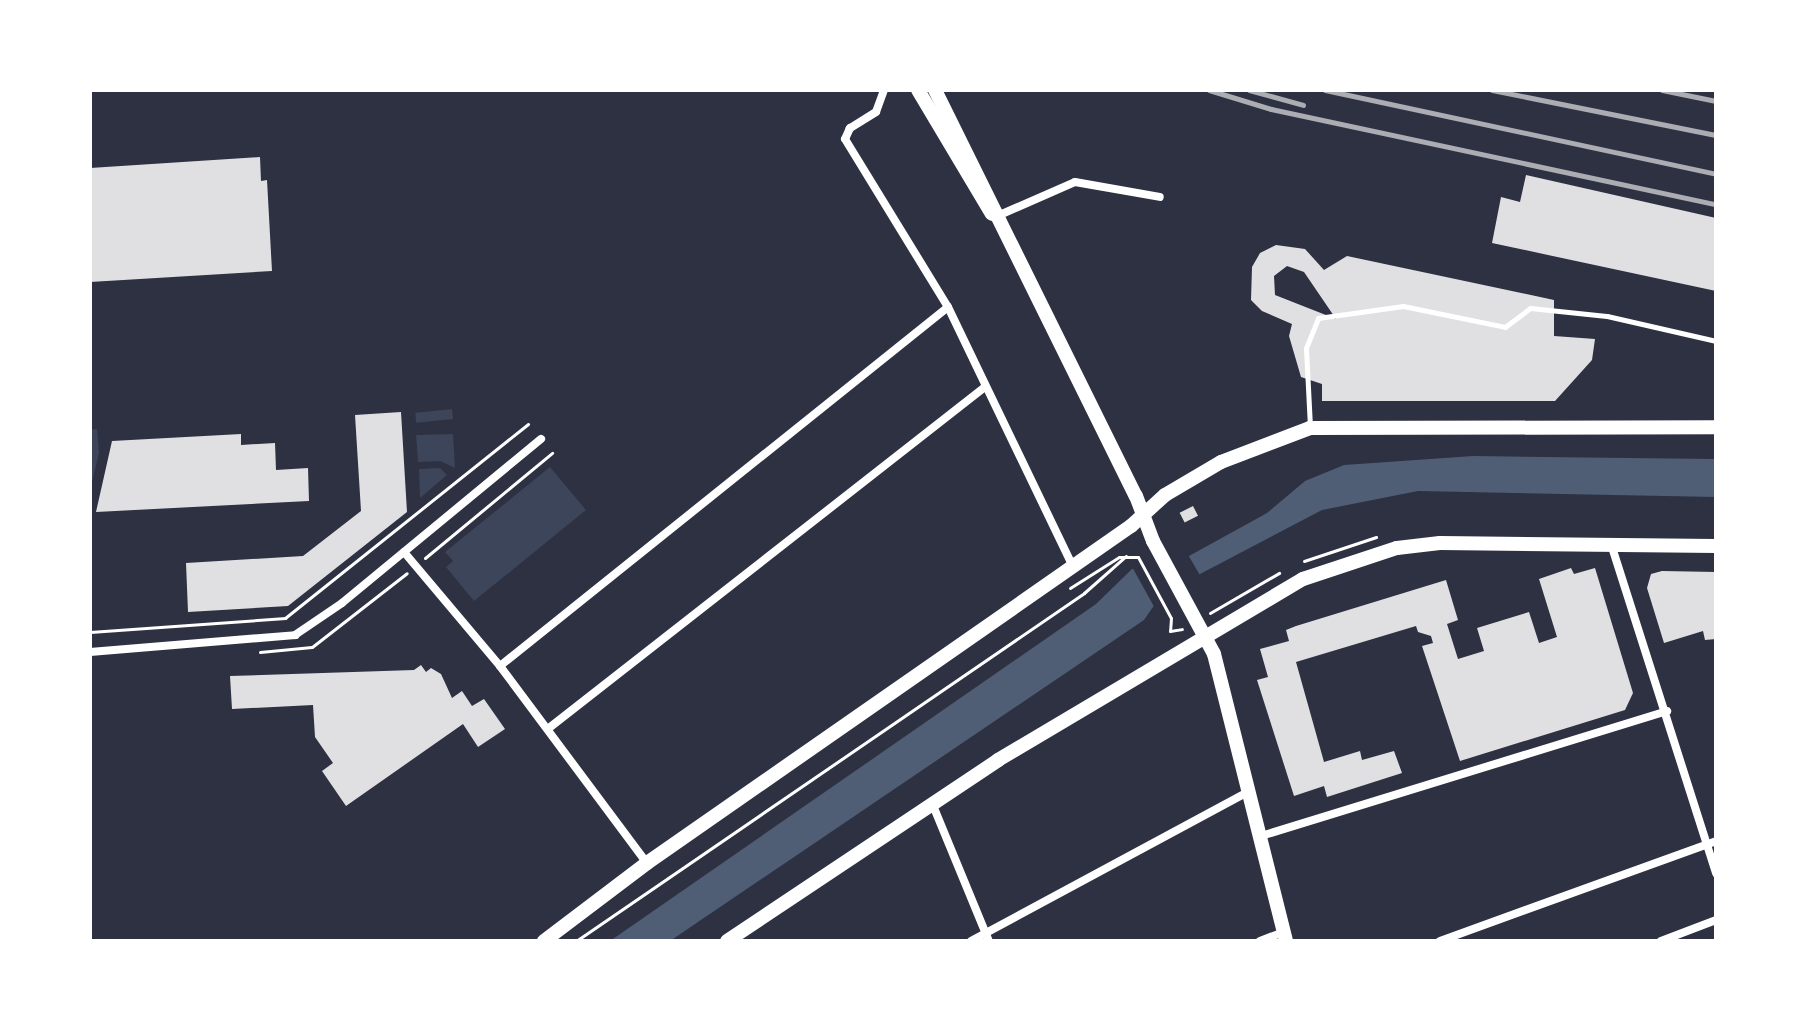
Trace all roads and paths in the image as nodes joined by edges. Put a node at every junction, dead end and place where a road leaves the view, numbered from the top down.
1 (884, 90) edge
2 (918, 90) edge
3 (935, 90) edge
4 (1160, 197) dead end
5 (995, 217) junction
6 (948, 307) junction
7 (1716, 341) edge
8 (985, 387) junction
9 (528, 424) dead end
10 (1716, 427) edge
11 (1310, 428) junction
12 (541, 439) dead end
13 (552, 453) dead end
14 (1143, 516) junction
15 (1611, 544) junction
16 (1716, 546) edge
17 (404, 552) junction
18 (432, 552) dead end
19 (1127, 555) dead end
20 (1138, 557) dead end
21 (1073, 567) junction
22 (1170, 631) dead end
23 (90, 632) edge
24 (1205, 636) junction
25 (90, 652) edge
26 (500, 666) junction
27 (1667, 711) junction
28 (549, 728) junction
29 (1250, 791) junction
30 (932, 803) junction
31 (1261, 836) junction
32 (1711, 842) edge
33 (647, 863) junction
34 (1716, 874) edge
35 (1716, 920) edge
36 (988, 937) edge
37 (1285, 937) edge
38 (544, 941) edge
39 (576, 941) edge
40 (727, 941) edge
41 (971, 941) edge
42 (1260, 941) edge
43 (1440, 941) edge
44 (1661, 941) edge

1 - 6 street
2 - 5 main road
3 - 5 main road
4 - 5 street
5 - 14 main road
6 - 8 street
6 - 26 street
7 - 11 lane
8 - 21 street
8 - 28 street
9 - 23 path
10 - 11 main road
11 - 14 main road
12 - 17 street
13 - 18 path
14 - 21 main road
14 - 24 main road
15 - 16 main road
15 - 24 main road
15 - 27 street
17 - 25 street
17 - 26 street
19 - 39 path
20 - 22 path
21 - 33 main road
24 - 29 main road
24 - 30 main road
26 - 28 street
27 - 31 street
27 - 32 street
28 - 33 street
29 - 31 main road
29 - 36 street
30 - 36 street
30 - 40 main road
31 - 37 main road
32 - 34 street
32 - 43 street
33 - 38 main road
35 - 44 street
36 - 41 street
37 - 42 street

